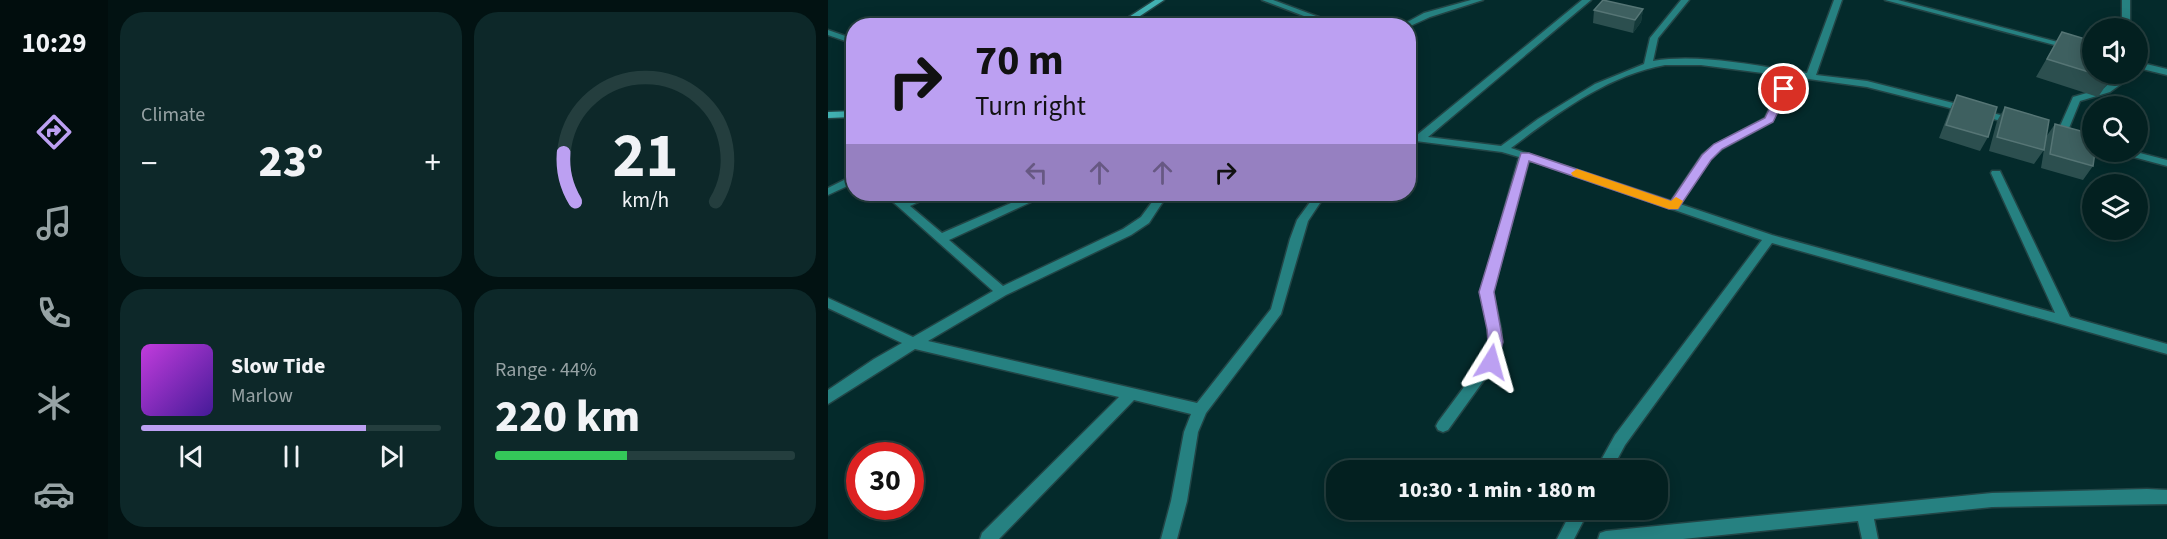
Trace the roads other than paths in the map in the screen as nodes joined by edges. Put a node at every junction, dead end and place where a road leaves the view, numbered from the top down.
1 (1160, 0) edge
2 (1266, 0) edge
3 (1479, 0) edge
4 (1587, 0) edge
5 (1685, 0) edge
6 (1838, 0) edge
7 (1889, 0) edge
8 (2126, 0) edge
9 (1132, 18) edge
10 (1317, 18) edge
11 (2126, 18) edge
12 (1416, 20) edge
13 (828, 32) edge
14 (846, 39) edge
15 (2082, 50) edge
16 (1647, 65) junction
17 (2148, 67) edge
18 (2167, 72) edge
19 (1791, 73) junction
20 (1811, 76) junction
21 (2118, 84) edge
22 (846, 114) edge
23 (828, 115) edge
24 (2028, 124) edge
25 (2050, 130) edge
26 (2062, 134) junction
27 (1416, 135) edge
28 (2072, 136) edge
29 (1416, 137) edge
30 (1503, 149) junction
31 (1525, 155) junction
32 (2148, 158) edge
33 (2167, 163) edge
34 (1996, 173) dead end
35 (846, 182) edge
36 (828, 192) edge
37 (900, 201) edge
38 (911, 201) edge
39 (1024, 201) edge
40 (1158, 201) edge
41 (1316, 201) edge
42 (904, 204) junction
43 (1673, 206) junction
44 (942, 238) junction
45 (1769, 238) junction
46 (1002, 292) junction
47 (828, 303) edge
48 (2066, 322) junction
49 (912, 343) junction
50 (2167, 349) edge
51 (1131, 394) junction
52 (828, 398) edge
53 (1200, 410) junction
54 (1443, 426) dead end
55 (1609, 460) edge
56 (2167, 497) edge
57 (1864, 512) junction
58 (1575, 520) edge
59 (1717, 532) edge
60 (988, 539) edge
61 (1169, 539) edge
62 (1565, 539) edge
63 (1606, 539) edge
64 (1870, 539) edge

1 - 9 main road
2 - 10 street
3 - 12 street
4 - 27 street
5 - 16 street
6 - 20 street
7 - 15 street
8 - 11 street
13 - 14 street
16 - 19 street
16 - 30 street
17 - 18 street
19 - 20 street
19 - 43 street
20 - 24 street
21 - 26 street
22 - 23 main road
25 - 26 street
26 - 28 street
29 - 30 street
30 - 31 street
31 - 43 street
31 - 54 street
32 - 33 street
34 - 48 street
35 - 36 street
37 - 42 street
38 - 42 street
39 - 44 street
40 - 46 street
41 - 53 street
42 - 44 street
43 - 45 street
44 - 46 street
45 - 48 street
45 - 55 street
46 - 49 street
47 - 49 street
48 - 50 street
49 - 51 street
49 - 52 street
51 - 53 street
51 - 60 street
53 - 61 street
56 - 57 street
57 - 59 street
57 - 64 street
58 - 62 street
59 - 63 street

